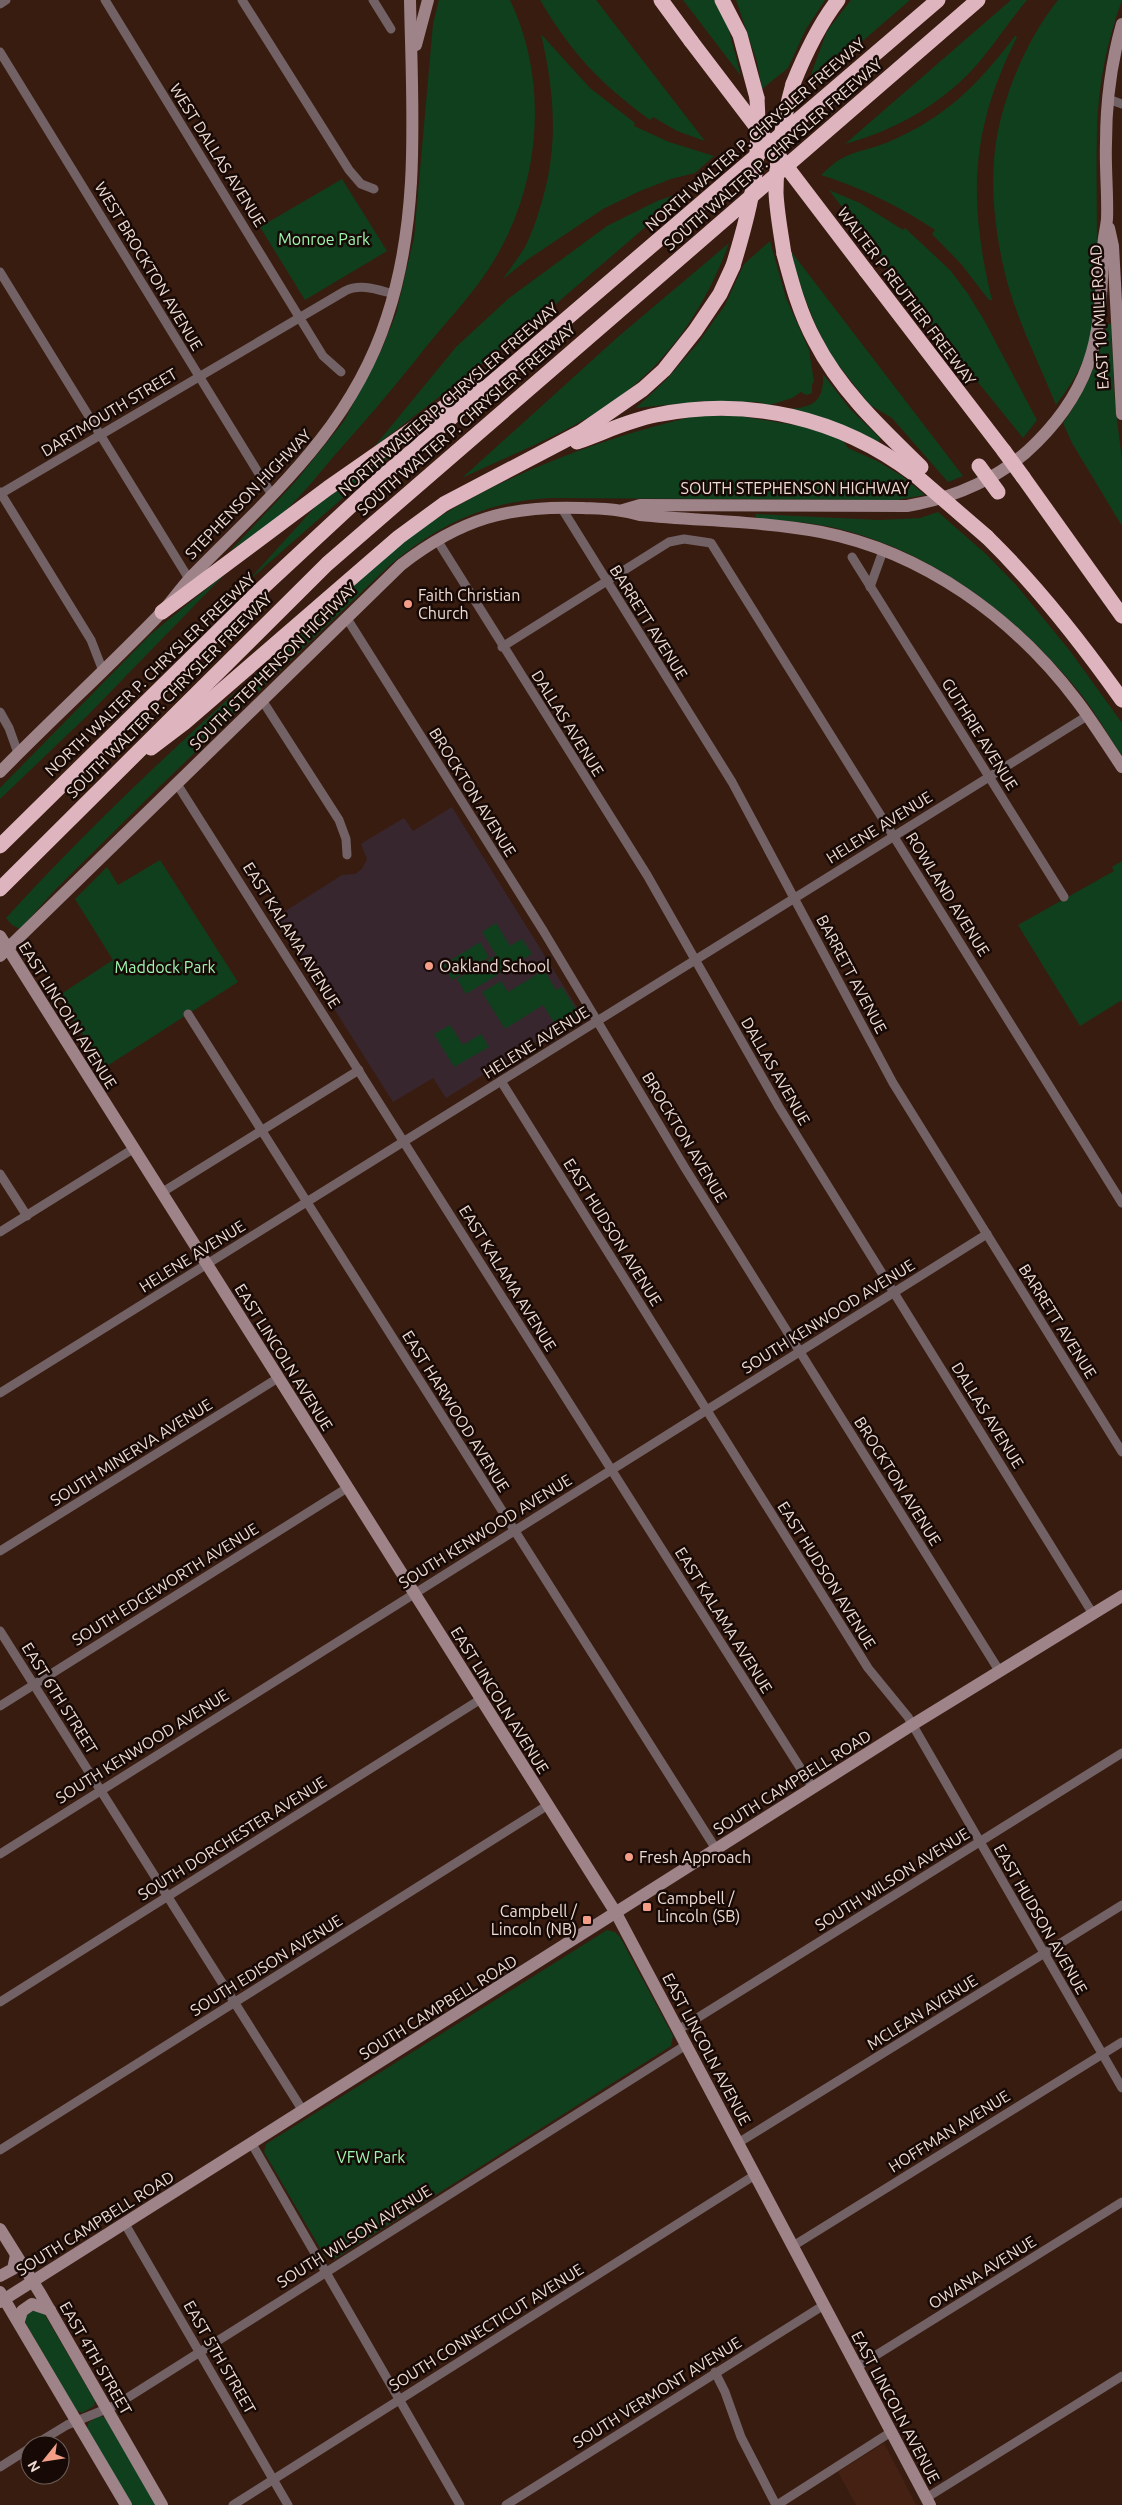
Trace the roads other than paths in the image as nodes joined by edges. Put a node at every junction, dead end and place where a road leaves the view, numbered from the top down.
1 (6, 0) edge
2 (105, 0) edge
3 (242, 0) edge
4 (373, 0) edge
5 (410, 0) edge
6 (428, 0) edge
7 (660, 0) edge
8 (722, 0) edge
9 (838, 0) edge
10 (938, 0) edge
11 (978, 0) edge
12 (0, 4) edge
13 (1122, 24) edge
14 (391, 30) dead end
15 (0, 52) edge
16 (413, 57) junction
17 (1108, 99) junction
18 (1122, 104) edge
19 (374, 189) dead end
20 (1107, 218) junction
21 (0, 272) edge
22 (394, 294) junction
23 (300, 318) junction
24 (537, 343) junction
25 (341, 372) dead end
26 (199, 377) junction
27 (1122, 414) edge
28 (100, 435) junction
29 (524, 462) junction
30 (979, 466) dead end
31 (917, 471) junction
32 (998, 492) dead end
33 (0, 493) edge
34 (272, 495) junction
35 (560, 507) junction
36 (623, 510) junction
37 (436, 540) junction
38 (883, 551) junction
39 (852, 557) dead end
40 (189, 579) junction
41 (606, 582) junction
42 (870, 587) junction
43 (162, 612) junction
44 (1122, 616) edge
45 (346, 617) junction
46 (502, 646) junction
47 (103, 671) junction
48 (262, 700) junction
49 (1122, 700) edge
50 (0, 712) edge
51 (1087, 716) junction
52 (18, 753) junction
53 (1122, 767) edge
54 (0, 772) edge
55 (988, 777) junction
56 (105, 784) junction
57 (177, 784) junction
58 (894, 836) junction
59 (0, 846) edge
60 (347, 855) dead end
61 (0, 889) edge
62 (1064, 897) dead end
63 (795, 898) junction
64 (0, 936) edge
65 (4, 952) edge
66 (695, 960) junction
67 (188, 1014) dead end
68 (597, 1021) junction
69 (359, 1070) junction
70 (501, 1081) junction
71 (261, 1131) junction
72 (404, 1141) junction
73 (133, 1149) junction
74 (0, 1174) edge
75 (161, 1192) junction
76 (306, 1202) junction
77 (1122, 1203) edge
78 (26, 1216) junction
79 (0, 1232) edge
80 (987, 1234) junction
81 (206, 1264) junction
82 (894, 1293) junction
83 (800, 1352) junction
84 (278, 1378) junction
85 (0, 1393) edge
86 (706, 1410) junction
87 (1122, 1452) edge
88 (611, 1470) junction
89 (347, 1488) junction
90 (514, 1531) junction
91 (0, 1551) edge
92 (414, 1593) junction
93 (1122, 1596) edge
94 (1093, 1614) junction
95 (0, 1631) edge
96 (1000, 1672) junction
97 (34, 1684) junction
98 (481, 1699) junction
99 (0, 1706) edge
100 (912, 1725) junction
101 (1122, 1753) edge
102 (813, 1788) junction
103 (101, 1790) junction
104 (548, 1805) junction
105 (980, 1843) junction
106 (716, 1849) junction
107 (0, 1854) edge
108 (168, 1896) junction
109 (1122, 1905) edge
110 (616, 1913) junction
111 (1044, 1954) junction
112 (0, 2002) edge
113 (235, 2002) junction
114 (678, 2030) junction
115 (1122, 2042) edge
116 (686, 2045) junction
117 (1102, 2055) junction
118 (1122, 2088) edge
119 (303, 2111) junction
120 (738, 2143) junction
121 (252, 2144) junction
122 (0, 2150) edge
123 (755, 2175) junction
124 (1122, 2202) edge
125 (126, 2224) junction
126 (0, 2229) edge
127 (793, 2246) junction
128 (16, 2255) junction
129 (326, 2272) junction
130 (0, 2276) edge
131 (33, 2281) junction
132 (2, 2298) edge
133 (824, 2305) junction
134 (50, 2310) junction
135 (19, 2321) junction
136 (200, 2352) junction
137 (857, 2367) junction
138 (715, 2372) junction
139 (1122, 2376) edge
140 (399, 2399) junction
141 (105, 2408) junction
142 (78, 2422) junction
143 (891, 2432) junction
144 (50, 2435) edge
145 (20, 2454) edge
146 (0, 2467) edge
147 (274, 2479) junction
148 (928, 2502) edge
149 (126, 2505) edge
150 (162, 2505) edge
151 (233, 2505) edge
152 (288, 2505) edge
153 (460, 2505) edge
154 (506, 2505) edge
155 (777, 2505) edge

1 - 12 street
2 - 23 street, WEST DALLAS AVENUE
3 - 19 street
4 - 14 street
5 - 16 street
6 - 16 street
7 - 44 highway, WALTER P REUTHER FREEWAY, bridge
8 - 29 highway, bridge
9 - 31 highway, bridge
10 - 24 highway, NORTH WALTER P. CHRYSLER FREEWAY
11 - 56 highway, SOUTH WALTER P. CHRYSLER FREEWAY
13 - 17 street
15 - 26 street, WEST BROCKTON AVENUE
16 - 22 street, STEPHENSON HIGHWAY
17 - 18 street
17 - 20 street
20 - 27 street, EAST 10 MILE ROAD
20 - 36 street, SOUTH STEPHENSON HIGHWAY
21 - 28 street
22 - 23 street, DARTMOUTH STREET
22 - 34 street, STEPHENSON HIGHWAY
23 - 25 street, WEST DALLAS AVENUE
23 - 26 street, DARTMOUTH STREET
24 - 43 highway
24 - 59 highway, NORTH WALTER P. CHRYSLER FREEWAY
26 - 28 street, DARTMOUTH STREET
26 - 34 street, WEST BROCKTON AVENUE
28 - 33 street, DARTMOUTH STREET
28 - 40 street
29 - 31 highway
29 - 56 highway
30 - 32 highway, bridge
31 - 49 highway, bridge
33 - 47 street
34 - 40 street, STEPHENSON HIGHWAY
35 - 36 street, SOUTH STEPHENSON HIGHWAY
35 - 37 street, SOUTH STEPHENSON HIGHWAY
35 - 41 street, BARRETT AVENUE
36 - 38 street, SOUTH STEPHENSON HIGHWAY
37 - 45 street, SOUTH STEPHENSON HIGHWAY
37 - 46 street, DALLAS AVENUE
38 - 42 street
38 - 51 street
39 - 42 street, GUTHRIE AVENUE
40 - 43 street, STEPHENSON HIGHWAY
41 - 46 street
41 - 58 street, ROWLAND AVENUE
41 - 63 street, BARRETT AVENUE
42 - 55 street, GUTHRIE AVENUE
43 - 47 street, STEPHENSON HIGHWAY
45 - 48 street, SOUTH STEPHENSON HIGHWAY
45 - 68 street, BROCKTON AVENUE
46 - 66 street, DALLAS AVENUE
47 - 52 street, STEPHENSON HIGHWAY
48 - 57 street, SOUTH STEPHENSON HIGHWAY
48 - 60 street
50 - 52 street
51 - 53 street
51 - 55 street, HELENE AVENUE
52 - 54 street, STEPHENSON HIGHWAY
55 - 58 street, HELENE AVENUE
55 - 62 street, GUTHRIE AVENUE
56 - 61 highway, SOUTH WALTER P. CHRYSLER FREEWAY
57 - 65 street, SOUTH STEPHENSON HIGHWAY
57 - 69 street, EAST KALAMA AVENUE
58 - 63 street, HELENE AVENUE
58 - 77 street, ROWLAND AVENUE
63 - 66 street, HELENE AVENUE
63 - 80 street, BARRETT AVENUE
64 - 65 street, EAST LINCOLN AVENUE
65 - 73 street, EAST LINCOLN AVENUE
66 - 68 street, HELENE AVENUE
66 - 82 street, DALLAS AVENUE
67 - 71 street, EAST HARWOOD AVENUE
68 - 70 street, HELENE AVENUE
68 - 83 street, BROCKTON AVENUE
69 - 71 street
69 - 72 street, EAST KALAMA AVENUE
70 - 72 street, HELENE AVENUE
70 - 86 street, EAST HUDSON AVENUE
71 - 75 street
71 - 76 street, EAST HARWOOD AVENUE
72 - 76 street, HELENE AVENUE
72 - 88 street, EAST KALAMA AVENUE
73 - 75 street, EAST LINCOLN AVENUE
73 - 78 street
74 - 78 street
75 - 81 street, EAST LINCOLN AVENUE
76 - 81 street, HELENE AVENUE
76 - 90 street, EAST HARWOOD AVENUE
78 - 79 street
80 - 82 street, SOUTH KENWOOD AVENUE
80 - 87 street, BARRETT AVENUE
81 - 84 street, EAST LINCOLN AVENUE
81 - 85 street, HELENE AVENUE
82 - 83 street, SOUTH KENWOOD AVENUE
82 - 94 street, DALLAS AVENUE
83 - 86 street, SOUTH KENWOOD AVENUE
83 - 96 street, BROCKTON AVENUE
84 - 89 street, EAST LINCOLN AVENUE
84 - 91 street, SOUTH MINERVA AVENUE
86 - 88 street, SOUTH KENWOOD AVENUE
86 - 100 street, EAST HUDSON AVENUE
88 - 90 street, SOUTH KENWOOD AVENUE
88 - 102 street, EAST KALAMA AVENUE
89 - 92 street, EAST LINCOLN AVENUE
89 - 97 street, SOUTH EDGEWORTH AVENUE
90 - 92 street, SOUTH KENWOOD AVENUE
90 - 106 street, EAST HARWOOD AVENUE
92 - 98 street, EAST LINCOLN AVENUE
92 - 103 street, SOUTH KENWOOD AVENUE
93 - 94 street, SOUTH CAMPBELL ROAD
94 - 96 street, SOUTH CAMPBELL ROAD
95 - 97 street, EAST 6TH STREET
96 - 100 street, SOUTH CAMPBELL ROAD
97 - 99 street, SOUTH EDGEWORTH AVENUE
97 - 103 street, EAST 6TH STREET
98 - 104 street, EAST LINCOLN AVENUE
98 - 108 street, SOUTH DORCHESTER AVENUE
100 - 102 street, SOUTH CAMPBELL ROAD
100 - 105 street, EAST HUDSON AVENUE
101 - 105 street, SOUTH WILSON AVENUE
102 - 106 street, SOUTH CAMPBELL ROAD
103 - 107 street, SOUTH KENWOOD AVENUE
103 - 108 street, EAST 6TH STREET
104 - 110 street, EAST LINCOLN AVENUE
104 - 113 street, SOUTH EDISON AVENUE
105 - 111 street, EAST HUDSON AVENUE
105 - 114 street, SOUTH WILSON AVENUE
106 - 110 street, SOUTH CAMPBELL ROAD
108 - 112 street, SOUTH DORCHESTER AVENUE
108 - 113 street, EAST 6TH STREET
109 - 111 street, MCLEAN AVENUE
110 - 114 street, EAST LINCOLN AVENUE
110 - 119 street, SOUTH CAMPBELL ROAD
111 - 117 street, EAST HUDSON AVENUE
111 - 120 street, MCLEAN AVENUE
113 - 119 street, EAST 6TH STREET
113 - 122 street, SOUTH EDISON AVENUE
114 - 116 street, EAST LINCOLN AVENUE
115 - 117 street, HOFFMAN AVENUE
116 - 120 street, EAST LINCOLN AVENUE
116 - 129 street, SOUTH WILSON AVENUE
117 - 118 street, EAST HUDSON AVENUE
117 - 127 street, HOFFMAN AVENUE
119 - 121 street, SOUTH CAMPBELL ROAD
120 - 123 street, EAST LINCOLN AVENUE
121 - 125 street, SOUTH CAMPBELL ROAD
121 - 129 street
123 - 127 street, EAST LINCOLN AVENUE
123 - 140 street, SOUTH CONNECTICUT AVENUE
124 - 137 street, OWANA AVENUE
125 - 131 street, SOUTH CAMPBELL ROAD
125 - 136 street, EAST 5TH STREET
126 - 128 street, EAST 4TH STREET
127 - 133 street, EAST LINCOLN AVENUE
128 - 130 street
128 - 131 street, EAST 4TH STREET
129 - 136 street, SOUTH WILSON AVENUE
129 - 140 street
131 - 132 street, SOUTH CAMPBELL ROAD
131 - 134 street, EAST 4TH STREET
132 - 135 street
133 - 137 street, EAST LINCOLN AVENUE
133 - 138 street, SOUTH VERMONT AVENUE
134 - 135 street
134 - 141 street, EAST 4TH STREET
135 - 142 street
136 - 141 street, SOUTH WILSON AVENUE
136 - 147 street, EAST 5TH STREET
137 - 143 street, EAST LINCOLN AVENUE
138 - 154 street, SOUTH VERMONT AVENUE
138 - 155 street
139 - 148 street
140 - 147 street, SOUTH CONNECTICUT AVENUE
140 - 153 street
141 - 142 street, SOUTH WILSON AVENUE
141 - 150 street, EAST 4TH STREET
142 - 144 street, SOUTH WILSON AVENUE
142 - 149 street
143 - 148 street, EAST LINCOLN AVENUE
143 - 155 street
145 - 146 street
147 - 151 street, SOUTH CONNECTICUT AVENUE
147 - 152 street, EAST 5TH STREET

